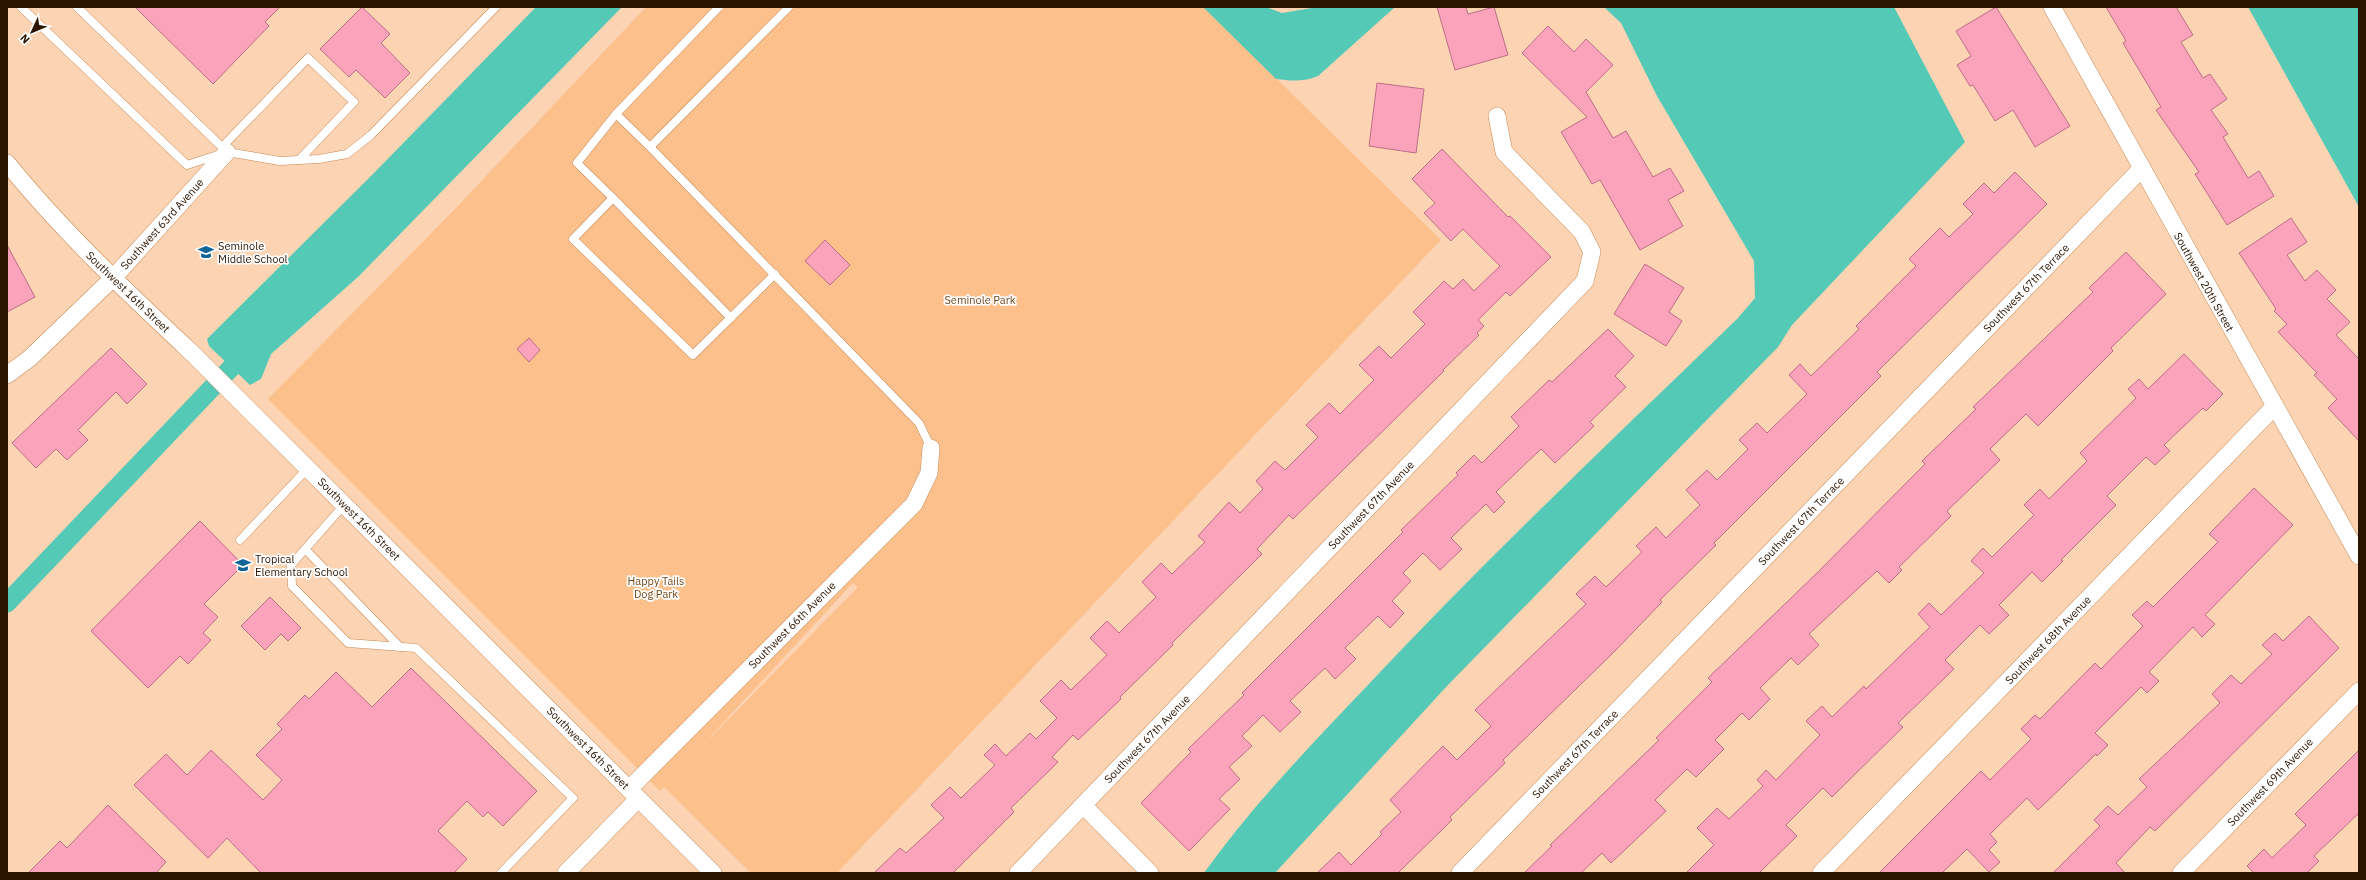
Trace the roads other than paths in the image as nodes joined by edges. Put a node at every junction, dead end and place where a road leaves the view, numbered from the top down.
1 (21, 7) edge
2 (76, 7) edge
3 (496, 7) edge
4 (719, 7) edge
5 (789, 7) edge
6 (2052, 7) edge
7 (616, 114) junction
8 (1497, 116) dead end
9 (650, 147) junction
10 (225, 149) junction
11 (299, 160) junction
12 (7, 164) edge
13 (2141, 169) junction
14 (613, 198) junction
15 (775, 274) junction
16 (113, 278) junction
17 (731, 318) junction
18 (7, 375) edge
19 (2274, 407) junction
20 (932, 448) joint
21 (308, 468) junction
22 (344, 505) junction
23 (240, 540) dead end
24 (305, 549) junction
25 (2359, 556) edge
26 (400, 647) junction
27 (2359, 691) edge
28 (634, 794) junction
29 (1084, 806) junction
30 (502, 873) edge
31 (566, 873) edge
32 (713, 873) edge
33 (1018, 873) edge
34 (1150, 873) edge
35 (1460, 873) edge
36 (1822, 873) edge
37 (2181, 873) edge

1 - 10 lane
2 - 10 lane
3 - 11 lane
4 - 7 lane
5 - 9 lane
6 - 13 street, Southwest 20th Street
7 - 9 lane
7 - 14 lane
8 - 29 street, Southwest 67th Avenue
9 - 15 lane
10 - 11 lane
10 - 11 lane
10 - 16 street, Southwest 63rd Avenue
12 - 16 street, Southwest 16th Street
13 - 19 street, Southwest 20th Street
13 - 35 street, Southwest 67th Terrace
14 - 17 lane
14 - 17 lane
15 - 17 lane
15 - 20 lane
16 - 18 street, Southwest 63rd Avenue
16 - 21 street, Southwest 16th Street
19 - 25 street, Southwest 20th Street
19 - 36 street, Southwest 68th Avenue
20 - 28 street, Southwest 66th Avenue
21 - 22 street, Southwest 16th Street
21 - 23 lane
22 - 24 lane
22 - 28 street, Southwest 16th Street
24 - 26 lane
24 - 26 lane
26 - 30 lane
27 - 37 street, Southwest 69th Avenue
28 - 31 street, Southwest 66th Avenue
28 - 32 street, Southwest 16th Street
29 - 33 street, Southwest 67th Avenue
29 - 34 street

